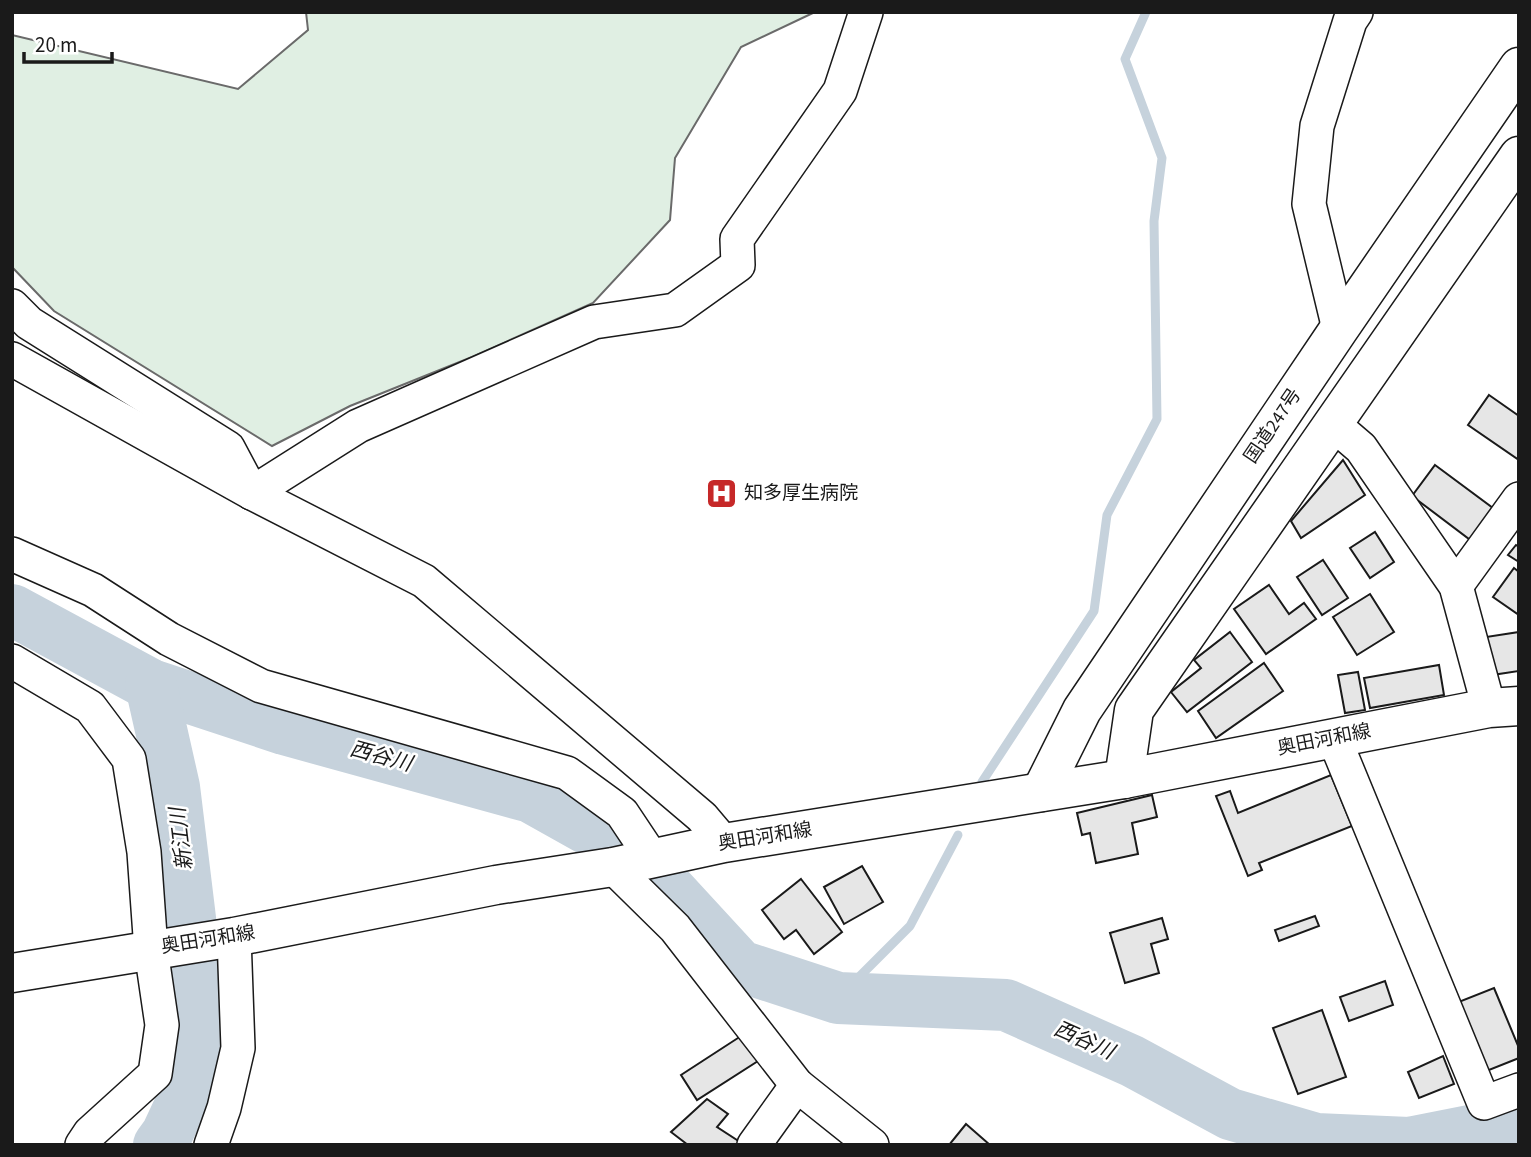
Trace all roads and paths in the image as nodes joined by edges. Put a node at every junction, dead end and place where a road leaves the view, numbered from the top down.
1 (866, 12) edge
2 (1356, 12) edge
3 (1519, 67) edge
4 (1519, 156) edge
5 (12, 306) edge
6 (1339, 329) junction
7 (12, 359) edge
8 (1334, 424) junction
9 (252, 493) junction
10 (1519, 499) edge
11 (12, 554) edge
12 (1456, 586) junction
13 (12, 661) edge
14 (1504, 707) edge
15 (1334, 738) junction
16 (1124, 779) junction
17 (1041, 792) junction
18 (724, 844) junction
19 (669, 855) junction
20 (613, 867) junction
21 (234, 937) junction
22 (151, 950) junction
23 (12, 972) edge
24 (797, 1085) junction
25 (1519, 1090) edge
26 (82, 1145) edge
27 (211, 1145) edge
28 (754, 1145) edge
29 (872, 1145) edge

1 - 9 street
2 - 6 street
3 - 6 main road, 国道247号
4 - 8 main road
5 - 9 street
6 - 17 main road, 国道247号
7 - 9 street
8 - 12 street
8 - 16 main road
9 - 18 street
10 - 12 street
11 - 19 street
12 - 14 street
13 - 22 street
14 - 15 main road, 奥田河和線
15 - 16 main road, 奥田河和線
15 - 25 street
16 - 17 main road, 奥田河和線
17 - 18 main road, 奥田河和線
18 - 19 main road, 奥田河和線
19 - 20 main road, 奥田河和線
20 - 21 main road, 奥田河和線
20 - 24 street
21 - 22 main road, 奥田河和線
21 - 27 street
22 - 23 main road, 奥田河和線
22 - 26 street
24 - 28 street
24 - 29 street

